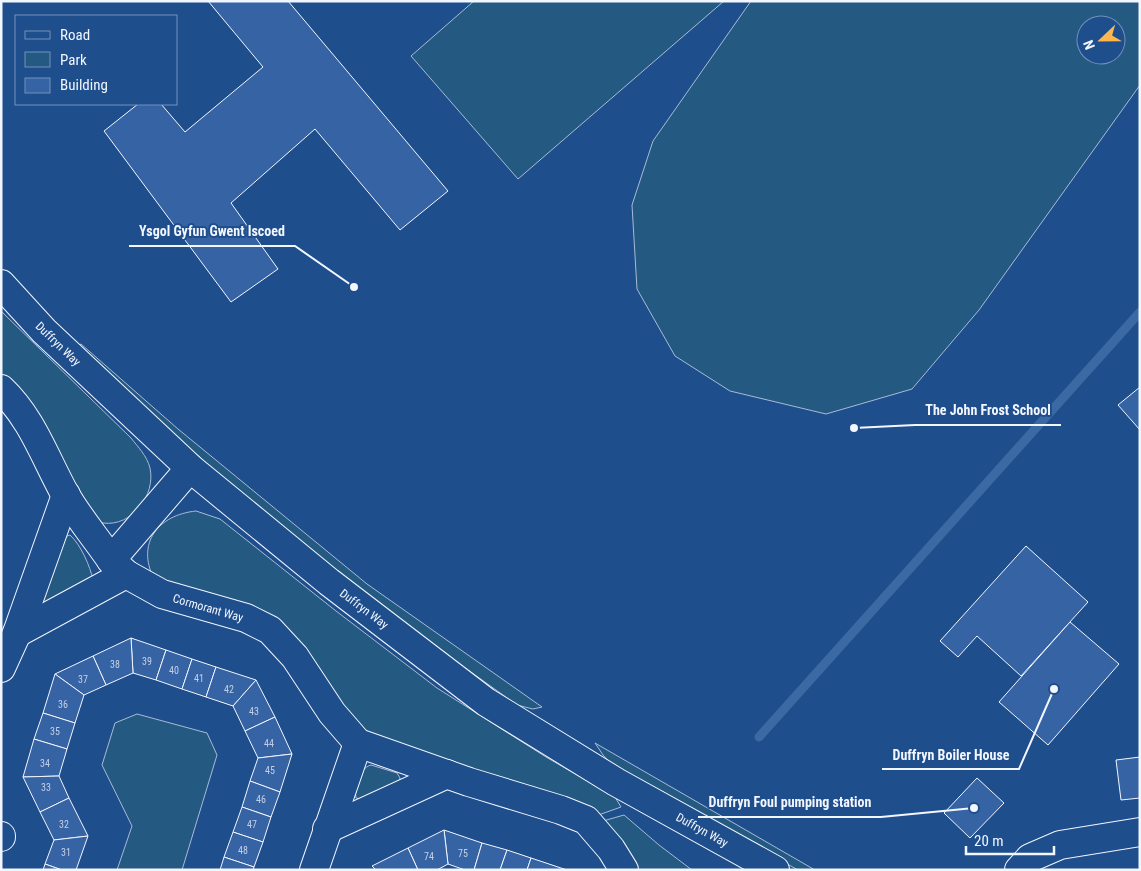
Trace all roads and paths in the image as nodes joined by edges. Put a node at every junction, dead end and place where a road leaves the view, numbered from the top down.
1 (1, 284) edge
2 (1, 389) edge
3 (190, 468) junction
4 (66, 495) junction
5 (119, 567) junction
6 (17, 632) junction
7 (1, 668) edge
8 (358, 743) junction
9 (447, 774) junction
10 (328, 828) junction
11 (1140, 832) edge
12 (314, 870) edge
13 (624, 870) edge
14 (775, 870) edge
15 (1019, 870) edge

1 - 3 street, Duffryn Way
2 - 4 street, Cormorant Way
3 - 5 street
3 - 14 street, Duffryn Way
4 - 5 street, Cormorant Way
4 - 6 street
5 - 6 street
5 - 8 street, Cormorant Way
6 - 7 street
8 - 9 street, Cormorant Way
8 - 10 street
9 - 10 street
9 - 13 street, Cormorant Way
10 - 12 street
11 - 15 street

